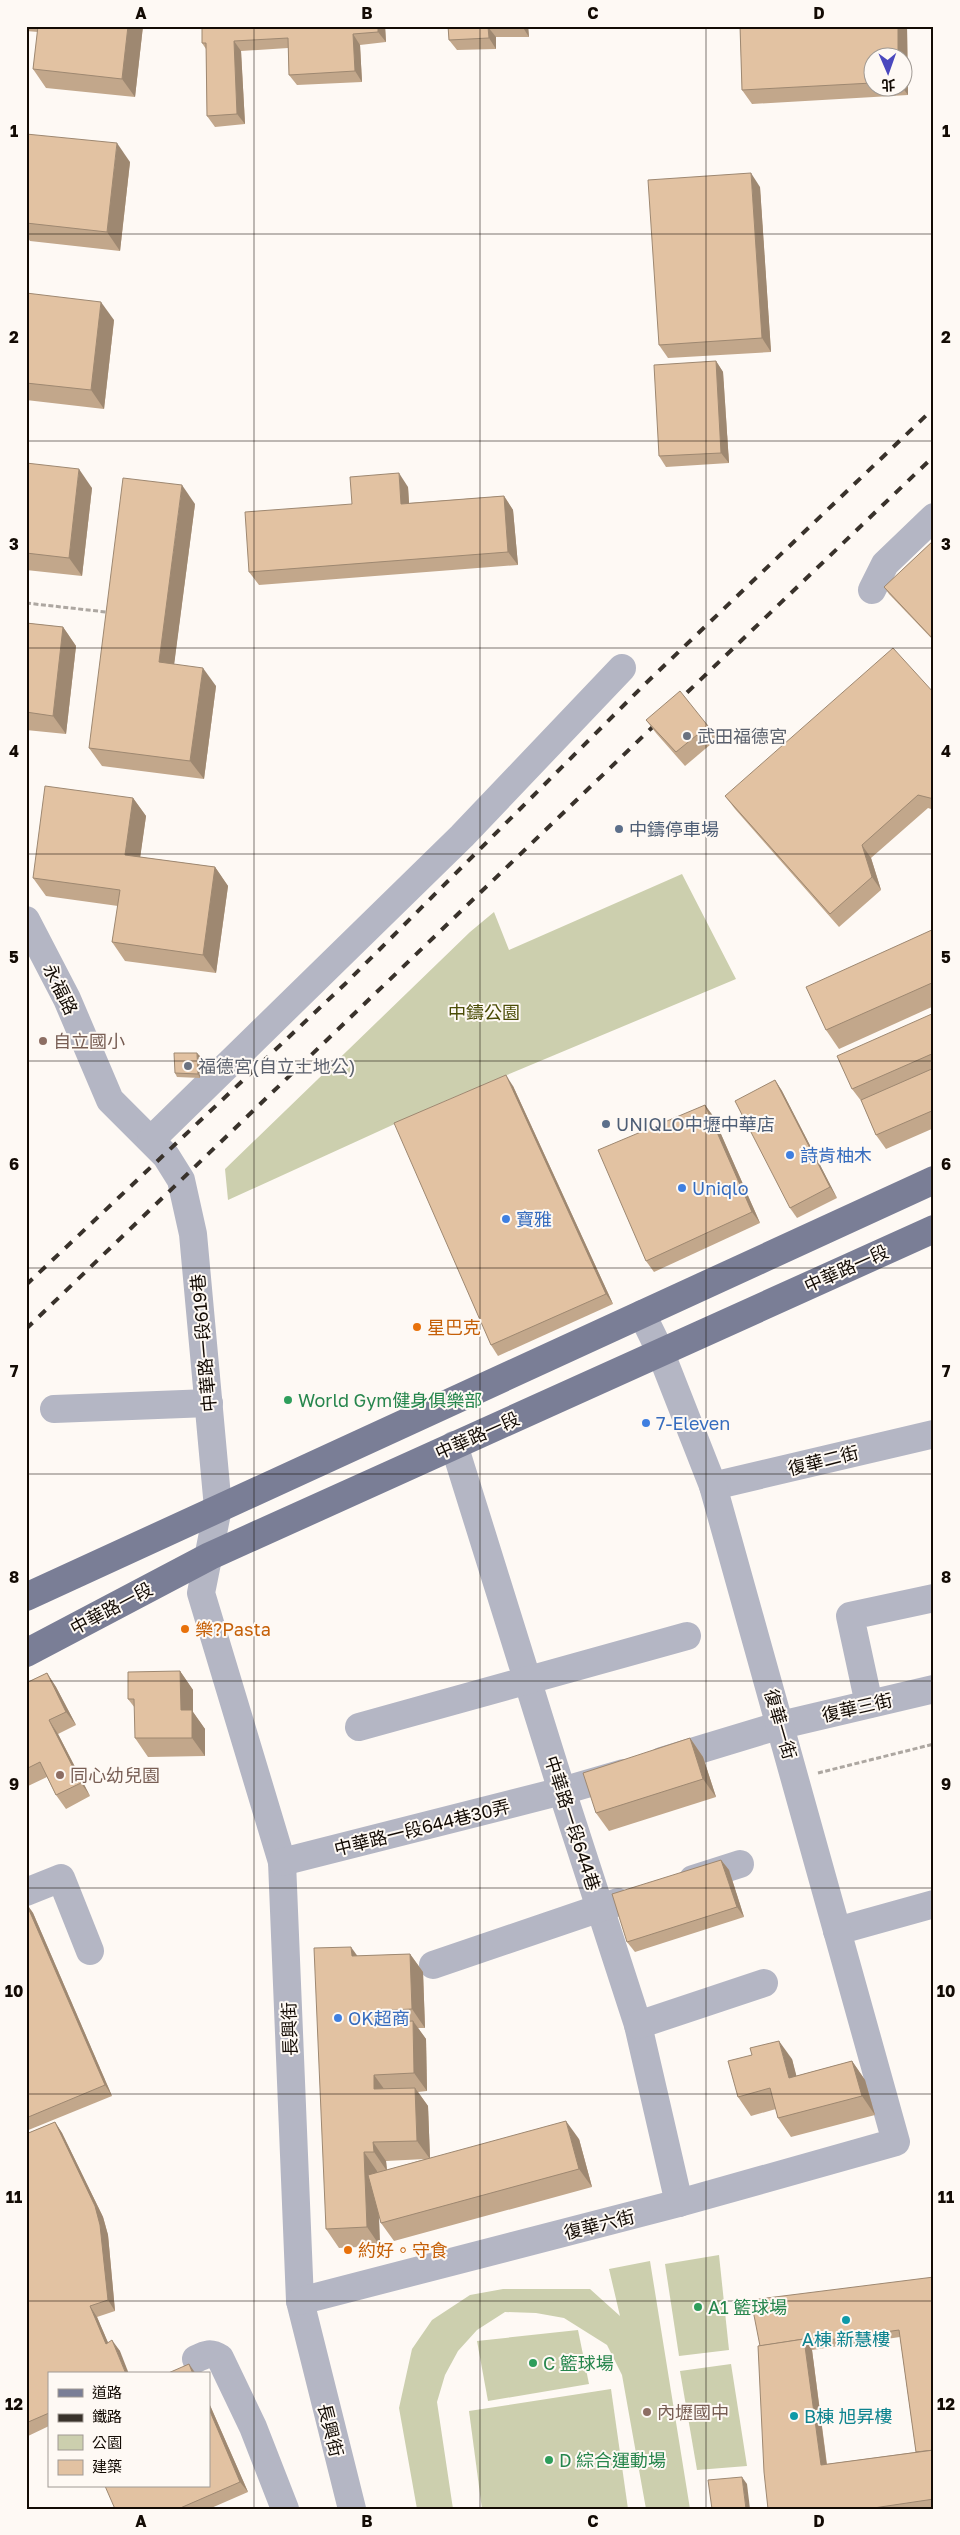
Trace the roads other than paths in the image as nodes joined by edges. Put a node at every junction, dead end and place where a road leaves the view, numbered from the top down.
1 (934, 516) edge
2 (872, 590) dead end
3 (622, 668) dead end
4 (26, 920) edge
5 (151, 1140) junction
6 (181, 1180) joint
7 (934, 1180) edge
8 (934, 1229) edge
9 (642, 1314) junction
10 (660, 1351) junction
11 (208, 1403) junction
12 (54, 1409) dead end
13 (934, 1434) edge
14 (454, 1445) junction
15 (713, 1486) junction
16 (218, 1508) junction
17 (210, 1556) junction
18 (26, 1597) edge
19 (934, 1598) edge
20 (687, 1636) dead end
21 (26, 1653) edge
22 (528, 1682) junction
23 (934, 1689) edge
24 (869, 1704) junction
25 (781, 1725) junction
26 (359, 1728) dead end
27 (562, 1792) junction
28 (282, 1862) junction
29 (740, 1864) dead end
30 (665, 1887) edge
31 (26, 1892) edge
32 (637, 1896) edge
33 (934, 1904) edge
34 (600, 1907) junction
35 (837, 1931) junction
36 (90, 1951) dead end
37 (433, 1965) dead end
38 (764, 1982) dead end
39 (638, 2025) junction
40 (896, 2142) joint
41 (679, 2203) junction
42 (300, 2301) junction
43 (196, 2359) dead end
44 (285, 2509) edge
45 (352, 2509) edge

1 - 2 street
3 - 5 street
4 - 5 street, 永福路
5 - 6 street, 永福路
6 - 11 street, 中華路一段619巷
7 - 9 main road
8 - 10 main road, 中華路一段
9 - 10 street, 復華一街
9 - 16 main road
10 - 14 main road, 中華路一段
10 - 15 street, 復華一街
11 - 12 street
11 - 16 street, 中華路一段619巷
13 - 15 street, 復華二街
14 - 17 main road, 中華路一段
14 - 22 street, 中華路一段644巷
15 - 25 street, 復華一街
16 - 17 street, 中華路一段619巷
16 - 18 main road
17 - 21 main road, 中華路一段
17 - 28 street, 長興街
19 - 24 street
20 - 22 street
22 - 26 street
22 - 27 street, 中華路一段644巷
23 - 24 street, 復華三街
24 - 25 street, 復華三街
25 - 27 street, 復華三街
25 - 35 street, 復華一街
27 - 28 street, 中華路一段644巷30弄
27 - 34 street, 中華路一段644巷
28 - 42 street, 長興街
29 - 30 street
31 - 36 street
32 - 34 street
33 - 35 street
34 - 37 street
34 - 39 street, 中華路一段644巷
35 - 40 street, 復華一街
38 - 39 street
39 - 41 street, 中華路一段644巷
40 - 41 street, 復華六街
41 - 42 street, 復華六街
42 - 45 street, 長興街
43 - 44 street

